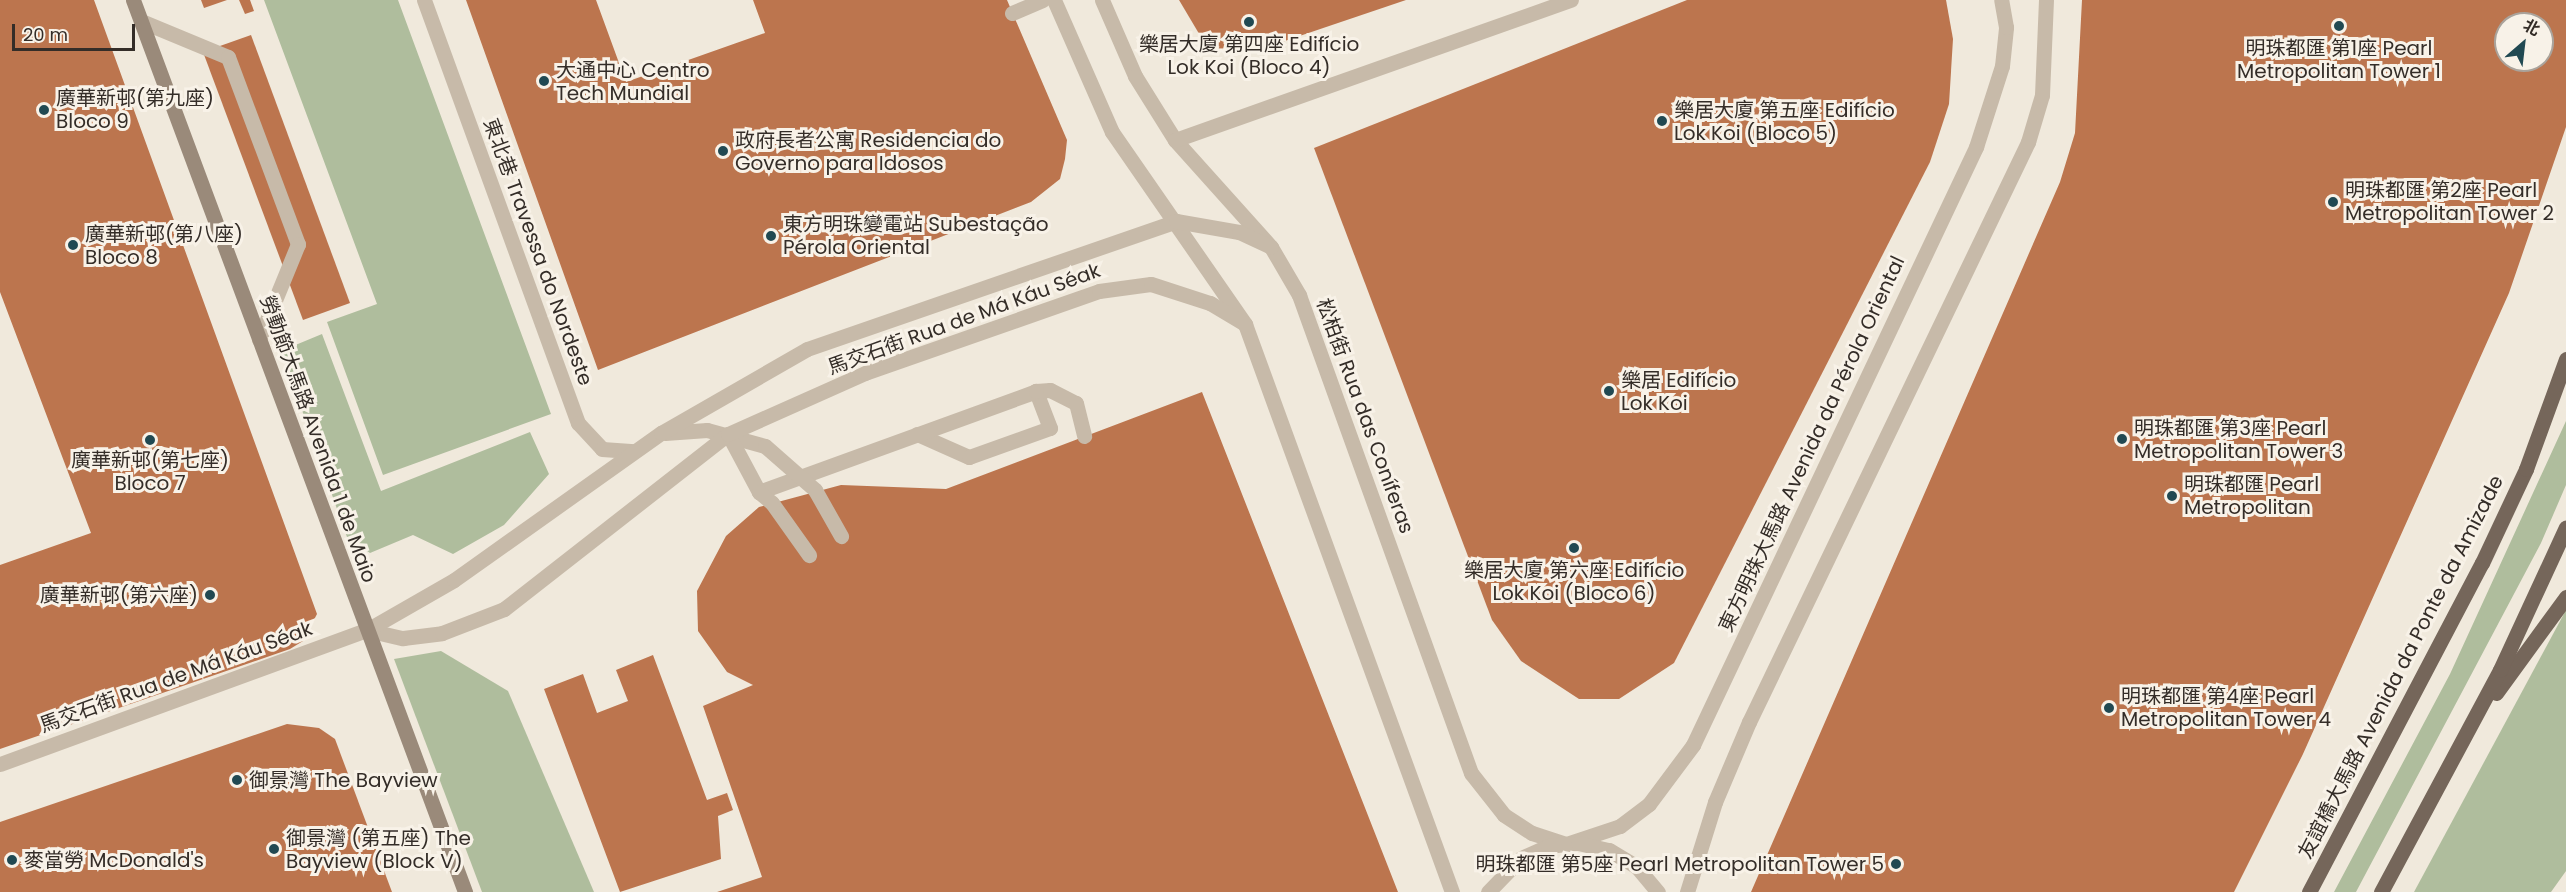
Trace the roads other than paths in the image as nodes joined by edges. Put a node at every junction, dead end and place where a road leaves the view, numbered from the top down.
1 (133, 0) edge
2 (424, 0) edge
3 (1042, 0) edge
4 (1054, 0) edge
5 (1102, 0) edge
6 (1571, 0) edge
7 (2001, 0) edge
8 (2046, 0) edge
9 (1012, 13) dead end
10 (141, 21) junction
11 (1175, 140) junction
12 (1176, 221) junction
13 (1272, 248) junction
14 (1245, 324) junction
15 (259, 339) junction
16 (2566, 359) edge
17 (1036, 390) junction
18 (661, 433) junction
19 (728, 434) junction
20 (918, 434) junction
21 (1084, 436) dead end
22 (800, 476) junction
23 (759, 492) junction
24 (2566, 527) edge
25 (842, 536) dead end
26 (809, 555) dead end
27 (2566, 597) edge
28 (367, 630) junction
29 (2472, 723) junction
30 (0, 764) edge
31 (1566, 844) junction
32 (465, 892) edge
33 (1452, 892) edge
34 (1488, 892) edge
35 (1658, 892) edge
36 (1687, 892) edge
37 (2309, 892) edge
38 (2381, 892) edge

1 - 10 street, 勞動節大馬路 Avenida 1 de Maio
2 - 18 street, 東北巷 Travessa do Nordeste
3 - 9 street
4 - 12 street
5 - 11 street, 松柏街 Rua das Coníferas
6 - 11 street
7 - 31 street, 東方明珠大馬路 Avenida da Pérola Oriental
8 - 36 street
10 - 15 street, 勞動節大馬路 Avenida 1 de Maio
10 - 15 street
11 - 13 street, 松柏街 Rua das Coníferas
12 - 13 street
12 - 14 street
12 - 18 street, 馬交石街 Rua de Má Káu Séak
13 - 31 street, 松柏街 Rua das Coníferas
14 - 19 street, 馬交石街 Rua de Má Káu Séak
14 - 33 street
15 - 28 street, 勞動節大馬路 Avenida 1 de Maio
16 - 37 main road, 友誼橋大馬路 Avenida da Ponte da Amizade
17 - 20 street
17 - 20 street
17 - 21 street
18 - 19 street
18 - 28 street, 馬交石街 Rua de Má Káu Séak
19 - 22 street
19 - 23 street
19 - 28 street, 馬交石街 Rua de Má Káu Séak
20 - 22 street
22 - 23 street
22 - 25 street
23 - 26 street
24 - 29 main road
27 - 29 main road
28 - 30 street, 馬交石街 Rua de Má Káu Séak
28 - 32 street, 勞動節大馬路 Avenida 1 de Maio
29 - 38 main road
31 - 34 street, 東方明珠大馬路 Avenida da Pérola Oriental
31 - 35 street, 松柏街 Rua das Coníferas

